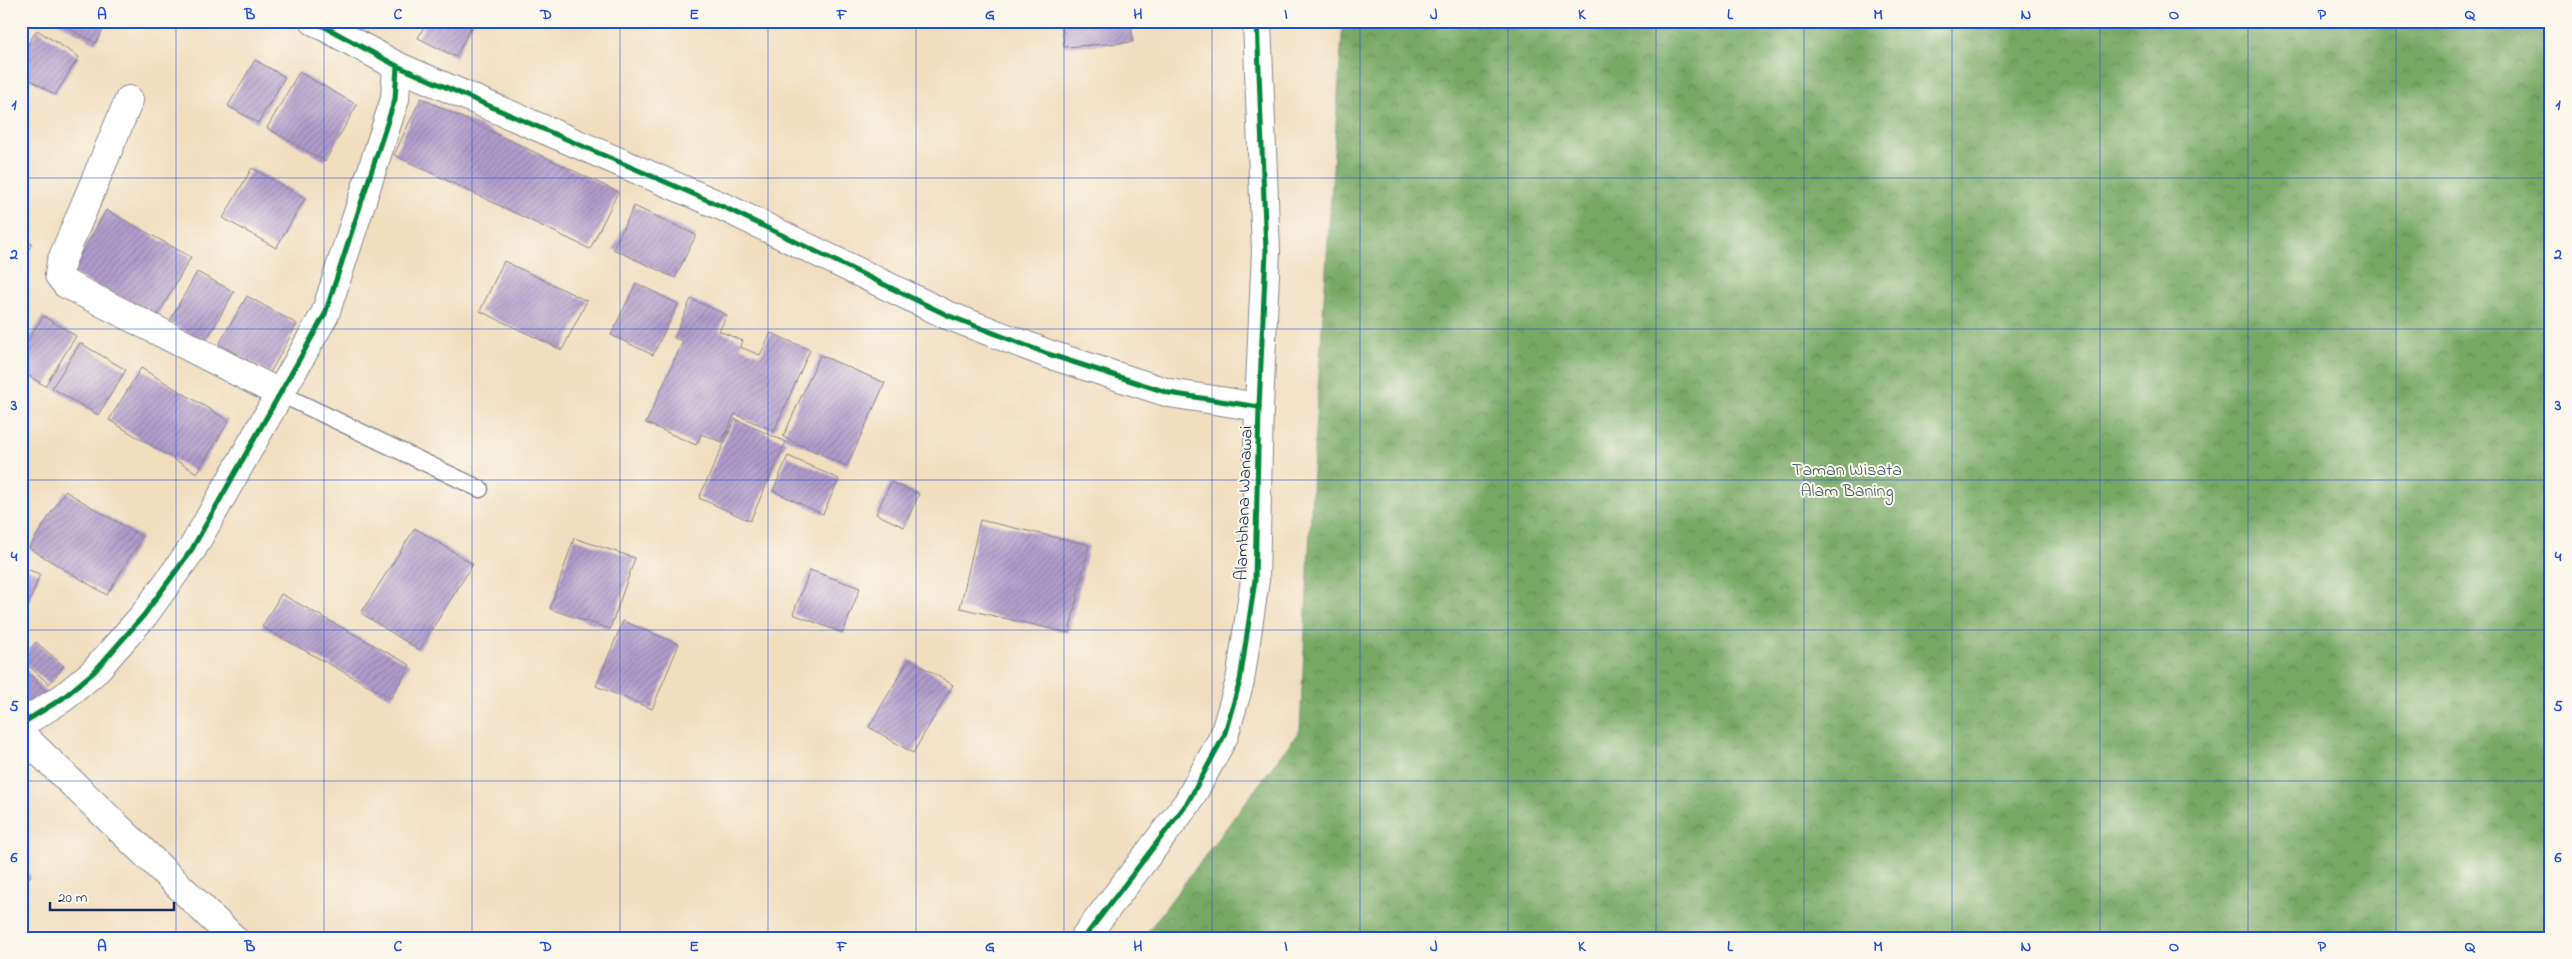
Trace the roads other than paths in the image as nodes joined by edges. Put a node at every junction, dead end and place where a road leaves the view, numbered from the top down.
1 (314, 21) edge
2 (1257, 21) edge
3 (397, 66) junction
4 (130, 100) dead end
5 (281, 394) junction
6 (1259, 407) junction
7 (480, 489) dead end
8 (21, 724) edge
9 (21, 734) edge
10 (233, 938) edge
11 (1084, 938) edge

1 - 3 street
2 - 6 street, Alambhana Wanawai
3 - 5 street
3 - 6 street
4 - 5 street
5 - 7 lane
5 - 8 street
6 - 11 street, Alambhana Wanawai
9 - 10 street

